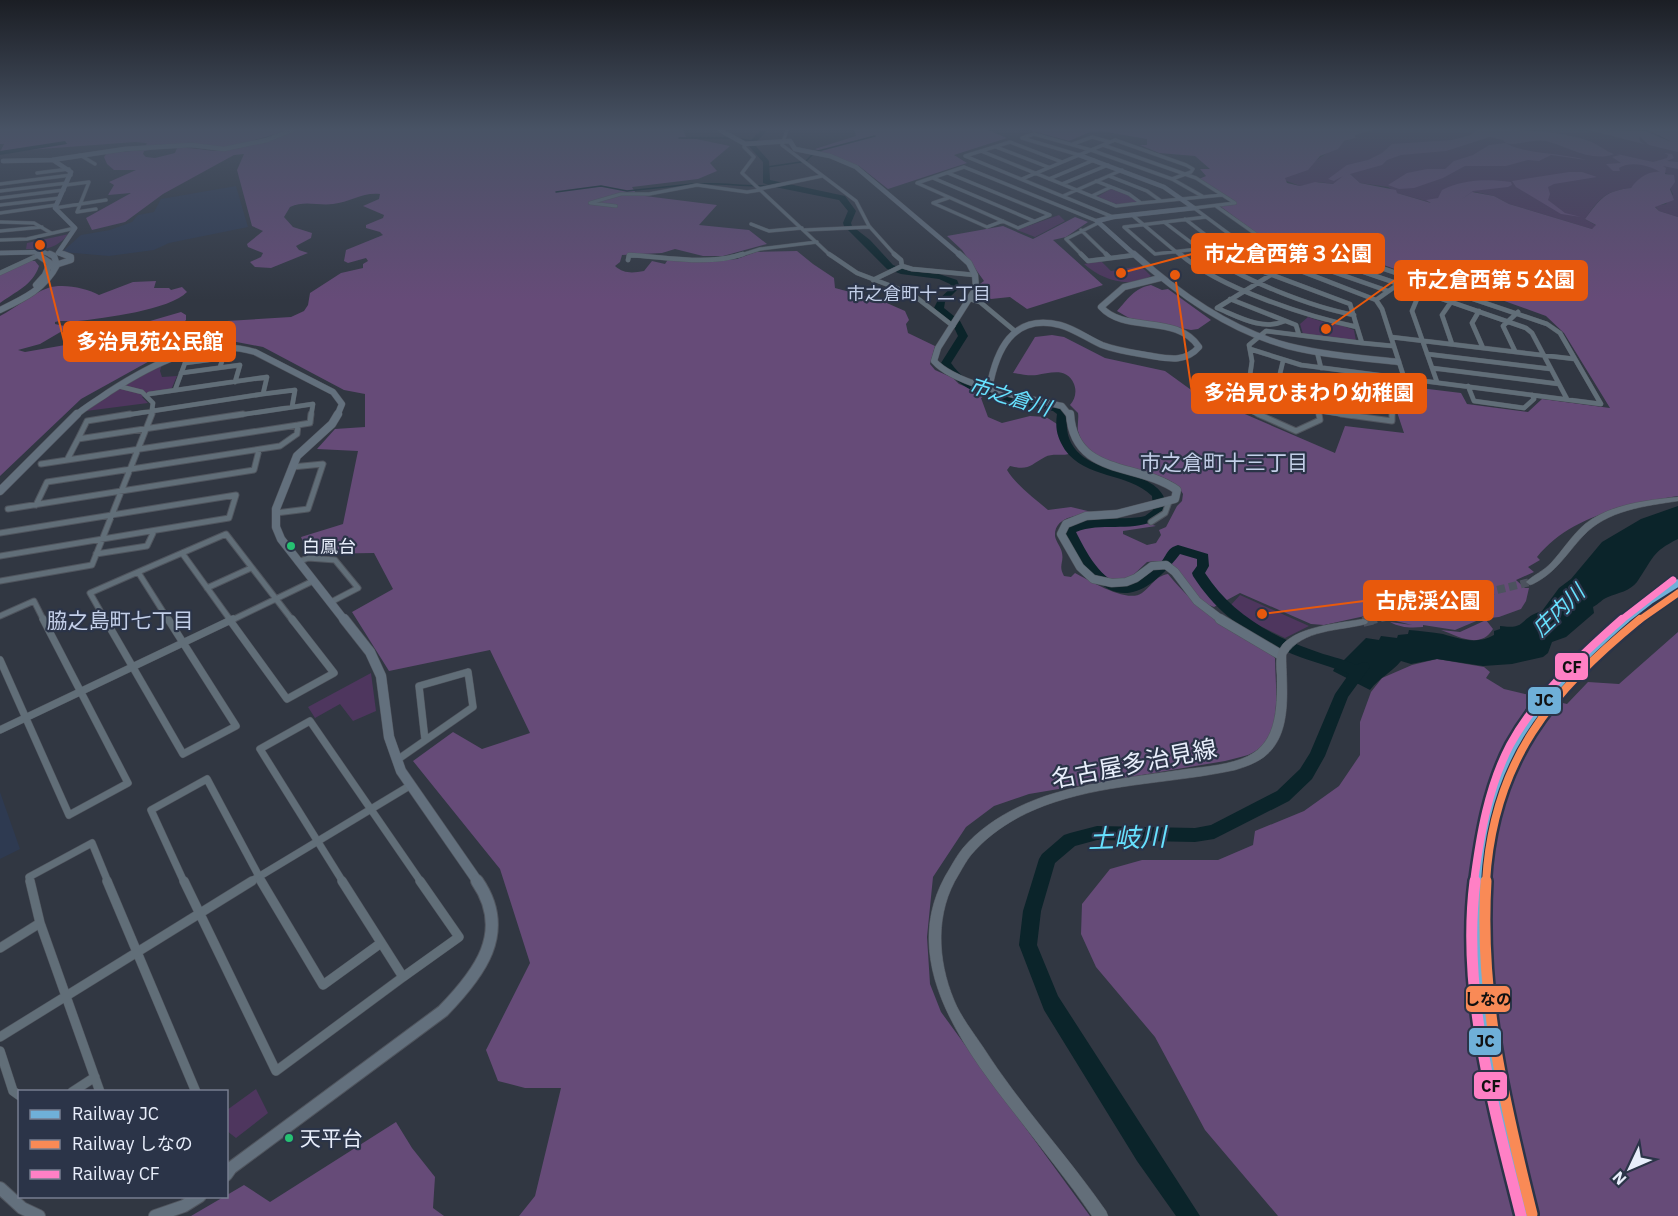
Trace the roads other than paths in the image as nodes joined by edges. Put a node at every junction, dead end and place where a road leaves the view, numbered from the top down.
1 (65, 186) edge
2 (52, 187) edge
3 (61, 187) edge
4 (87, 187) edge
5 (688, 187) edge
6 (709, 187) edge
7 (771, 187) edge
8 (836, 187) edge
9 (880, 187) edge
10 (926, 187) edge
11 (954, 187) edge
12 (982, 187) edge
13 (1012, 187) edge
14 (1041, 187) edge
15 (1068, 187) edge
16 (1083, 187) edge
17 (1111, 187) joint
18 (1136, 187) edge
19 (1163, 187) edge
20 (1186, 187) edge
21 (1208, 187) edge
22 (758, 188) junction
23 (13, 189) joint
24 (1076, 190) junction
25 (2, 191) edge
26 (997, 193) junction
27 (1222, 195) junction
28 (1063, 196) junction
29 (1092, 196) junction
30 (1203, 196) junction
31 (9, 197) junction
32 (949, 197) junction
33 (0, 198) edge
34 (60, 198) junction
35 (982, 198) junction
36 (1183, 199) junction
37 (106, 200) dead end
38 (1161, 201) junction
39 (1141, 203) junction
40 (13, 204) junction
41 (80, 204) junction
42 (966, 204) junction
43 (2, 205) edge
44 (615, 206) dead end
45 (1216, 206) junction
46 (55, 207) junction
47 (1194, 208) junction
48 (24, 209) junction
49 (96, 209) dead end
50 (7, 212) junction
51 (0, 213) edge
52 (1132, 215) junction
53 (1113, 217) junction
54 (1206, 217) junction
55 (1185, 219) junction
56 (0, 220) edge
57 (16, 221) junction
58 (1003, 221) junction
59 (1035, 221) junction
60 (1098, 222) junction
61 (1164, 222) junction
62 (751, 224) dead end
63 (1144, 224) junction
64 (42, 226) junction
65 (870, 227) junction
66 (75, 228) junction
67 (803, 229) junction
68 (1081, 230) junction
69 (0, 231) edge
70 (51, 233) junction
71 (0, 240) edge
72 (1265, 241) junction
73 (817, 242) junction
74 (1243, 244) junction
75 (1220, 246) junction
76 (1323, 247) junction
77 (1198, 249) junction
78 (1277, 250) junction
79 (1176, 252) junction
80 (0, 254) edge
81 (1312, 254) junction
82 (39, 255) junction
83 (1135, 255) junction
84 (1110, 258) junction
85 (628, 260) dead end
86 (1295, 260) junction
87 (57, 265) junction
88 (49, 267) junction
89 (901, 267) junction
90 (1284, 267) junction
91 (0, 273) edge
92 (975, 275) junction
93 (1270, 275) junction
94 (1410, 276) junction
95 (1160, 278) junction
96 (873, 280) junction
97 (1257, 283) junction
98 (1399, 284) junction
99 (1436, 285) junction
100 (1244, 291) junction
101 (1352, 291) junction
102 (1388, 291) junction
103 (1425, 293) junction
104 (970, 299) junction
105 (1230, 300) junction
106 (1339, 300) junction
107 (1376, 300) junction
108 (1451, 302) junction
109 (0, 309) edge
110 (1479, 311) junction
111 (1518, 312) junction
112 (1354, 315) junction
113 (1286, 321) junction
114 (1507, 321) junction
115 (953, 325) junction
116 (1358, 327) junction
117 (1016, 332) junction
118 (1299, 335) junction
119 (1258, 336) junction
120 (1391, 338) junction
121 (1422, 341) junction
122 (1362, 343) junction
123 (1452, 344) junction
124 (1393, 346) junction
125 (1483, 348) junction
126 (1250, 349) junction
127 (1515, 351) junction
128 (1317, 352) junction
129 (1427, 354) junction
130 (1544, 355) junction
131 (1575, 359) junction
132 (1283, 361) junction
133 (1398, 362) junction
134 (220, 367) junction
135 (1321, 368) junction
136 (1432, 368) junction
137 (1551, 369) junction
138 (182, 373) junction
139 (1282, 377) junction
140 (1404, 378) junction
141 (235, 382) junction
142 (1437, 382) junction
143 (1559, 384) junction
144 (118, 386) junction
145 (1232, 386) junction
146 (1468, 386) junction
147 (1275, 387) junction
148 (989, 389) junction
149 (175, 390) junction
150 (1407, 393) junction
151 (149, 394) junction
152 (263, 394) junction
153 (1532, 395) junction
154 (1262, 398) junction
155 (1567, 399) junction
156 (1392, 406) junction
157 (292, 407) junction
158 (154, 409) junction
159 (1318, 411) junction
160 (298, 425) junction
161 (147, 428) junction
162 (78, 439) junction
163 (139, 448) junction
164 (260, 450) junction
165 (67, 460) junction
166 (41, 464) dead end
167 (292, 467) junction
168 (130, 469) junction
169 (0, 491) edge
170 (121, 491) junction
171 (1678, 499) edge
172 (1169, 502) junction
173 (36, 505) junction
174 (8, 509) dead end
175 (276, 513) junction
176 (112, 514) junction
177 (1151, 522) dead end
178 (154, 531) junction
179 (0, 533) edge
180 (102, 539) junction
181 (182, 553) junction
182 (96, 554) junction
183 (0, 556) edge
184 (298, 562) junction
185 (251, 568) junction
186 (138, 572) junction
187 (0, 581) edge
188 (313, 581) junction
189 (1098, 581) joint
190 (1530, 582) tunnel mouth
191 (207, 588) junction
192 (276, 599) junction
193 (331, 602) junction
194 (0, 616) edge
195 (230, 621) junction
196 (1364, 622) tunnel mouth
197 (183, 643) junction
198 (1283, 652) junction
199 (0, 660) edge
200 (133, 667) junction
201 (80, 692) junction
202 (26, 718) junction
203 (0, 730) edge
204 (425, 740) junction
205 (397, 760) junction
206 (411, 785) junction
207 (373, 809) junction
208 (316, 842) junction
209 (260, 877) junction
210 (199, 914) junction
211 (40, 923) junction
212 (381, 943) junction
213 (0, 948) edge
214 (136, 954) junction
215 (403, 977) junction
216 (67, 996) junction
217 (0, 1037) edge
218 (0, 1051) edge
219 (95, 1077) junction
220 (75, 1090) edge
221 (99, 1090) edge
222 (195, 1090) edge
223 (18, 1095) edge
224 (228, 1172) edge
225 (0, 1188) edge
226 (198, 1198) edge
227 (39, 1216) edge
228 (155, 1216) edge
229 (1101, 1216) edge

1 - 34 street
2 - 23 street
3 - 31 street
4 - 41 street
5 - 44 street
6 - 22 street
7 - 22 street
8 - 65 street
9 - 92 street
10 - 32 street
11 - 35 street
12 - 26 street
13 - 60 street
14 - 28 street
15 - 24 street
16 - 24 street
17 - 29 street
17 - 39 street
18 - 38 street
19 - 36 street
20 - 30 street
21 - 27 street
22 - 67 street
23 - 25 street
24 - 28 street
24 - 29 street
25 - 33 street
26 - 35 street
26 - 59 street
27 - 30 street
27 - 45 street
28 - 53 street
29 - 39 street
30 - 36 street
31 - 33 street
31 - 43 street
32 - 42 street
32 - 58 street
34 - 40 street
34 - 46 street
35 - 42 street
35 - 59 street
36 - 38 street
36 - 47 street
37 - 41 street
38 - 39 street
40 - 43 street
40 - 50 street
41 - 46 street
41 - 49 street
42 - 58 street
45 - 47 street
45 - 72 street
46 - 48 street
46 - 66 street
47 - 52 street
47 - 54 street
48 - 50 street
48 - 57 street
50 - 51 street
50 - 56 street
52 - 53 street
52 - 63 street
53 - 60 street
54 - 55 street
54 - 74 street
55 - 61 street
55 - 75 street
56 - 57 street
57 - 64 street
58 - 59 street
60 - 68 street
60 - 83 street
61 - 63 street
61 - 77 street
62 - 67 street
63 - 79 street
63 - 79 street
64 - 69 street
64 - 70 street
65 - 67 street
65 - 89 street
66 - 70 street
66 - 87 street
67 - 73 street
68 - 84 street
68 - 84 street
70 - 71 street
72 - 74 street
72 - 76 street
72 - 78 street
73 - 85 street
73 - 96 street
74 - 75 street
74 - 90 street
75 - 77 street
75 - 93 street
76 - 81 street
76 - 94 street
77 - 79 street
77 - 97 street
78 - 81 street
78 - 86 street
79 - 100 street
80 - 82 street
80 - 87 street
81 - 98 street
82 - 88 street
82 - 91 street
83 - 84 street
83 - 95 street
86 - 90 street
86 - 102 street
87 - 88 street
87 - 109 street
88 - 109 street
89 - 92 street
89 - 96 street
90 - 93 street
90 - 101 street
92 - 104 street
93 - 97 street
93 - 106 street
94 - 98 street
94 - 99 street
95 - 117 street
95 - 119 street
96 - 115 street
97 - 100 street
97 - 112 street
98 - 102 street
99 - 103 street
99 - 111 street
100 - 105 street
100 - 116 street
101 - 106 street
101 - 107 street
102 - 107 street
103 - 108 street
103 - 121 street
104 - 115 street
104 - 117 street
105 - 113 street
105 - 113 street
106 - 112 street
107 - 120 street
108 - 110 street
108 - 123 street
110 - 114 street
110 - 125 street
111 - 114 street
111 - 131 street
112 - 116 street
113 - 118 street
114 - 127 street
114 - 130 street
115 - 148 street
116 - 122 street
117 - 148 street
118 - 119 street
118 - 122 street
119 - 126 street
119 - 128 street
120 - 121 street
120 - 124 street
121 - 123 street
121 - 129 street
122 - 124 street
123 - 125 street
124 - 133 street
125 - 127 street
126 - 132 street
126 - 145 street
127 - 130 street
128 - 133 street
128 - 135 street
129 - 136 street
129 - 137 street
130 - 131 street
130 - 137 street
131 - 155 street
132 - 135 street
132 - 139 street
133 - 140 street
134 - 138 street
134 - 138 street
134 - 141 street
135 - 140 street
136 - 142 street
136 - 143 street
137 - 143 street
138 - 149 street
139 - 147 street
139 - 150 street
140 - 142 street
140 - 150 street
141 - 149 street
141 - 152 street
142 - 146 street
143 - 155 street
144 - 151 street
144 - 167 street
144 - 169 street
145 - 154 street
145 - 159 street
146 - 153 street
146 - 153 street
147 - 154 street
147 - 156 street
148 - 172 street
149 - 151 street
150 - 156 street
151 - 158 street
152 - 157 street
152 - 158 street
153 - 155 street
154 - 159 street
156 - 159 street
157 - 160 street
157 - 161 street
158 - 161 street
158 - 162 street
160 - 163 street
160 - 164 street
161 - 162 street
161 - 163 street
162 - 165 street
163 - 165 street
163 - 168 street
164 - 168 street
164 - 170 street
165 - 166 street
167 - 175 street
167 - 175 street
168 - 170 street
168 - 173 street
170 - 173 street
170 - 176 street
171 - 190 main road
172 - 177 street
172 - 189 main road
173 - 174 street
175 - 184 street
176 - 178 street
176 - 179 street
176 - 180 street
178 - 180 street
178 - 182 street
180 - 182 street
180 - 183 street
181 - 185 street
181 - 186 street
181 - 191 street
182 - 187 street
184 - 188 street
184 - 193 street
185 - 191 street
185 - 192 street
186 - 197 street
186 - 200 street
188 - 192 street
188 - 193 street
189 - 198 street
191 - 195 street
192 - 195 street
192 - 195 street
193 - 205 street
194 - 201 street
195 - 197 street
196 - 198 main road
197 - 200 street
197 - 200 street
198 - 229 main road, 名古屋多治見線
199 - 202 street
200 - 201 street
201 - 202 street
201 - 202 street
202 - 203 street
204 - 204 street
204 - 205 street
205 - 206 street
206 - 207 street
206 - 224 street
207 - 208 street
207 - 208 street
207 - 215 street
208 - 209 street
208 - 212 street
209 - 210 street
209 - 210 street
209 - 212 street
210 - 214 street
210 - 215 street
211 - 213 street
211 - 214 street
211 - 216 street
212 - 215 street
214 - 216 street
214 - 222 street
216 - 217 street
216 - 219 street
218 - 223 street
219 - 220 street
219 - 221 street
225 - 227 street
226 - 228 street

